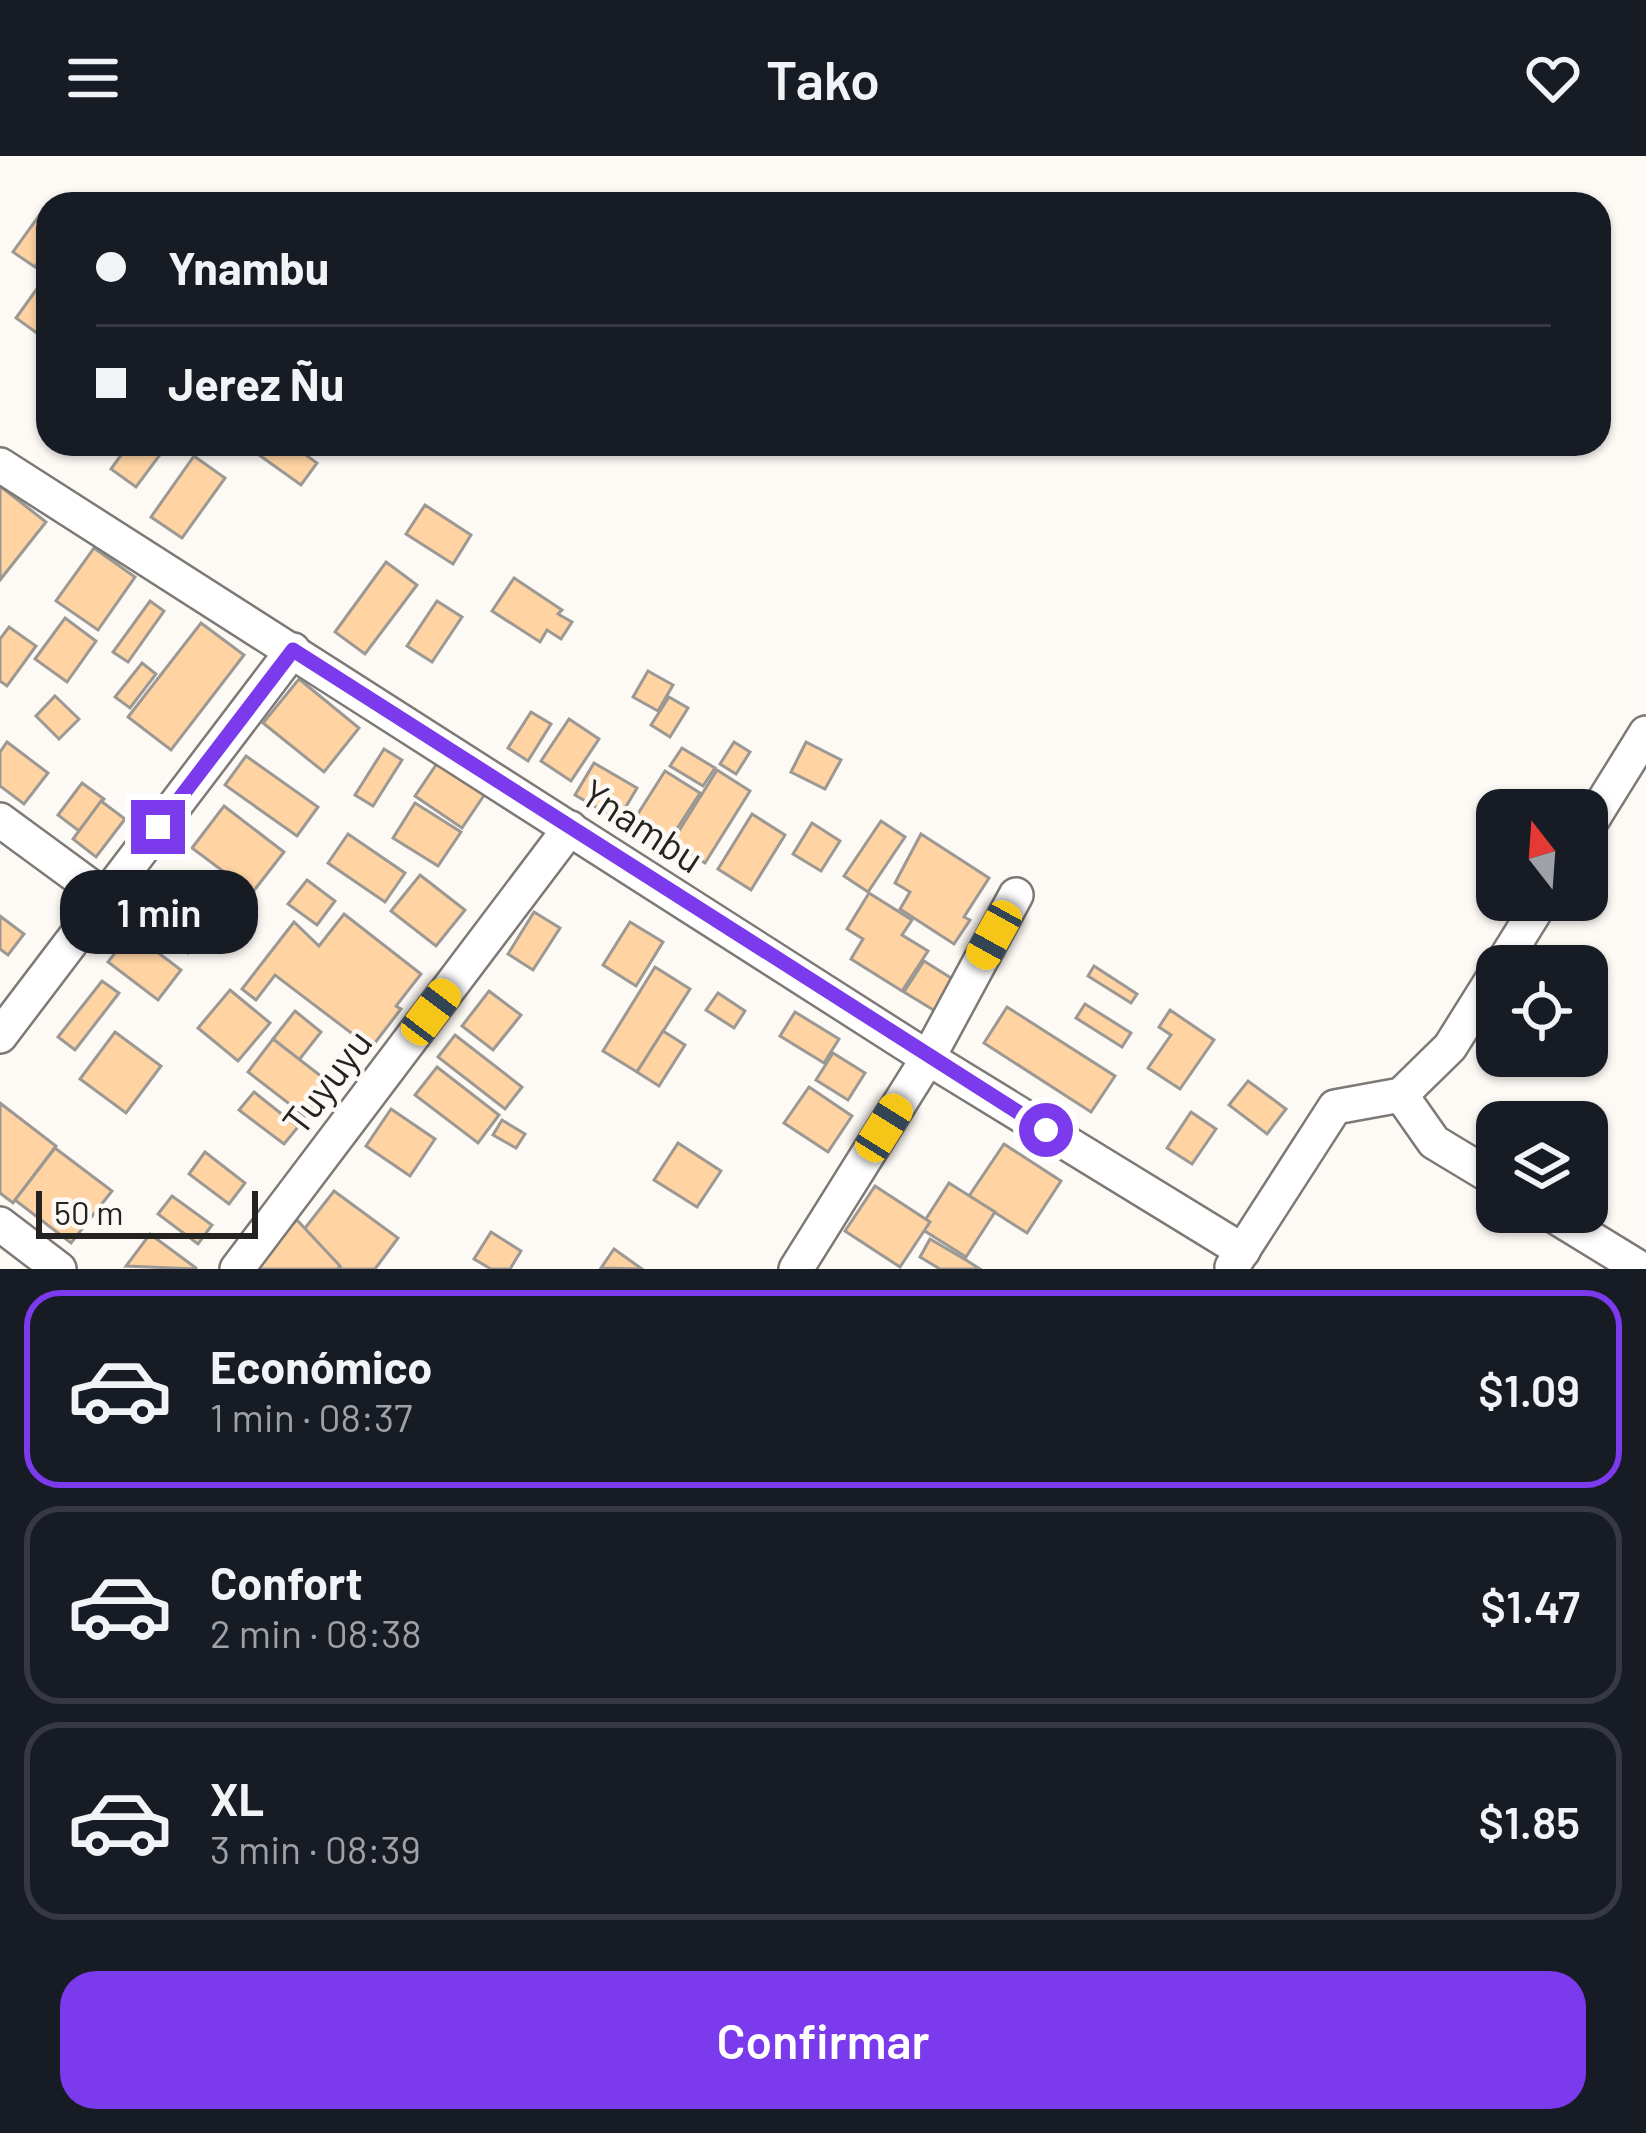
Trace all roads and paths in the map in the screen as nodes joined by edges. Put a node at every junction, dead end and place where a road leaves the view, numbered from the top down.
1 (0, 465) edge
2 (293, 650) junction
3 (1646, 733) edge
4 (1608, 794) edge
5 (0, 820) edge
6 (570, 828) junction
7 (1016, 895) dead end
8 (105, 898) junction
9 (1476, 1006) edge
10 (0, 1036) edge
11 (928, 1058) junction
12 (1401, 1095) junction
13 (1476, 1167) edge
14 (0, 1225) edge
15 (1582, 1233) edge
16 (1237, 1260) edge
17 (58, 1269) edge
18 (237, 1269) edge
19 (796, 1269) edge
20 (1641, 1269) edge

1 - 2 street, Ynambu
2 - 6 street, Ynambu
2 - 8 street
3 - 4 street
5 - 8 street
6 - 11 street, Ynambu
6 - 18 street, Tuyuyu
7 - 11 street
8 - 10 street
9 - 12 street
11 - 16 street, Ynambu
11 - 19 street
12 - 13 street
12 - 16 street
14 - 17 street
15 - 20 street

